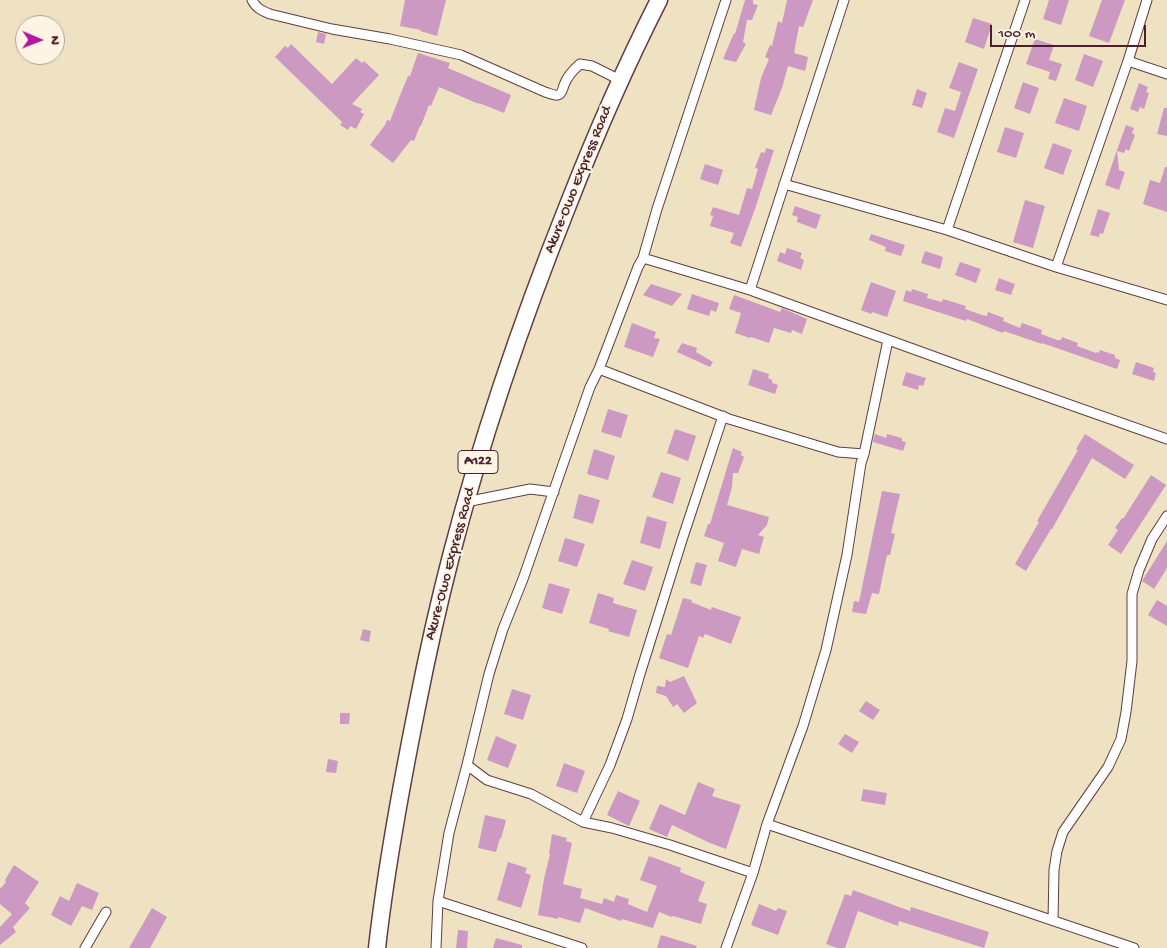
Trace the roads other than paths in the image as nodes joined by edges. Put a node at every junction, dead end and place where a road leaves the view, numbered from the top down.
1 (252, 0) edge
2 (659, 0) edge
3 (726, 0) edge
4 (844, 0) edge
5 (1025, 0) edge
6 (1147, 0) edge
7 (1128, 61) junction
8 (1167, 74) edge
9 (620, 80) junction
10 (784, 184) junction
11 (947, 230) junction
12 (643, 258) junction
13 (1056, 267) junction
14 (750, 290) junction
15 (1167, 300) edge
16 (888, 340) junction
17 (599, 369) junction
18 (723, 416) junction
19 (1167, 439) edge
20 (864, 454) junction
21 (554, 492) junction
22 (466, 502) junction
23 (1167, 516) edge
24 (467, 765) junction
25 (583, 822) junction
26 (767, 824) junction
27 (753, 873) junction
28 (438, 901) junction
29 (106, 912) dead end
30 (1053, 921) junction
31 (572, 946) edge
32 (85, 948) edge
33 (377, 948) edge
34 (436, 948) edge
35 (582, 948) edge
36 (726, 948) edge
37 (1134, 948) edge

1 - 9 street
2 - 9 highway, Akure-Owo Express Road / A122
3 - 12 street
4 - 10 street
5 - 11 street
6 - 7 street
7 - 8 street
7 - 13 street
9 - 22 highway, Akure-Owo Express Road / A122
10 - 11 street
10 - 14 street
11 - 13 street
12 - 14 street
12 - 17 street
13 - 15 street
14 - 16 street
16 - 19 street
16 - 20 street
17 - 18 street
17 - 21 street
18 - 20 street
18 - 25 street
20 - 26 street
21 - 22 street
21 - 24 street
22 - 33 highway, Akure-Owo Express Road / A122
23 - 30 street
24 - 25 street
24 - 28 street
25 - 27 street
26 - 27 street
26 - 30 street
27 - 36 street
28 - 31 street
28 - 34 street
29 - 32 street
30 - 37 street
31 - 35 street

